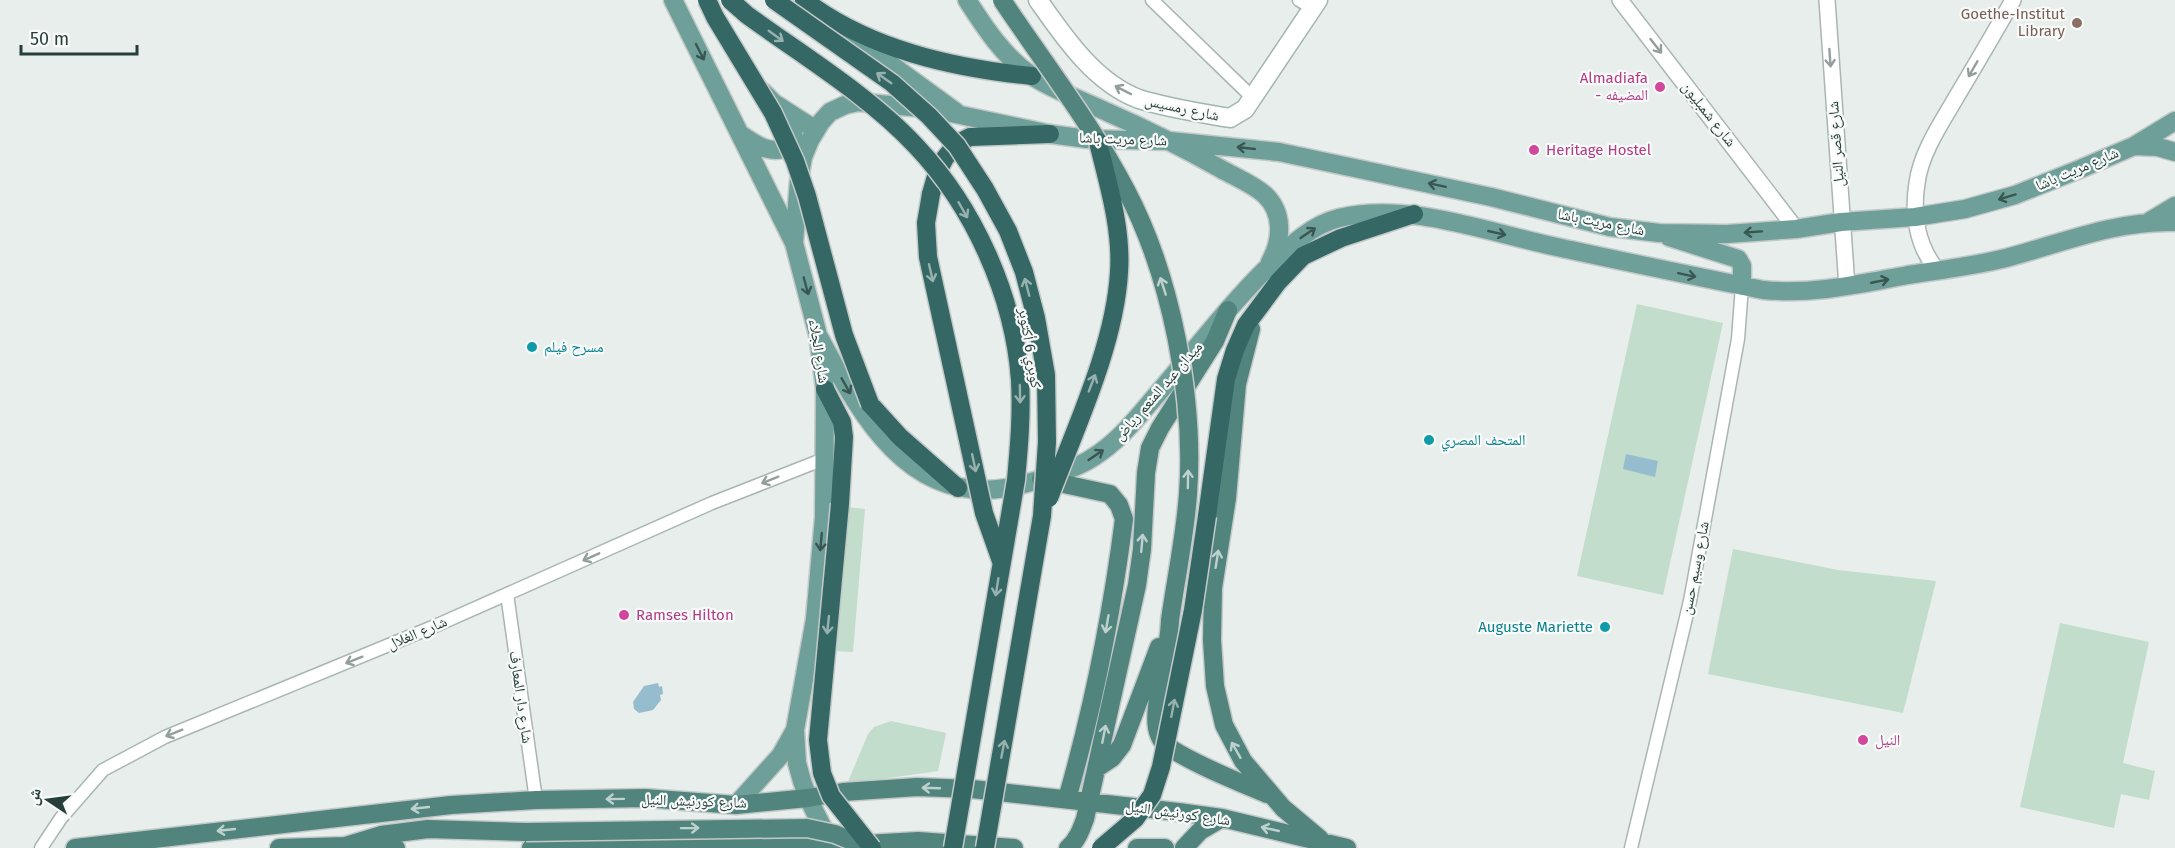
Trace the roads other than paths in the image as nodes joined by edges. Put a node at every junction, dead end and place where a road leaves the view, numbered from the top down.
1 (673, 0) edge
2 (699, 0) edge
3 (707, 0) edge
4 (730, 0) edge
5 (774, 0) edge
6 (804, 0) edge
7 (967, 0) edge
8 (1002, 0) edge
9 (1038, 0) edge
10 (1152, 0) edge
11 (1620, 0) edge
12 (1827, 0) edge
13 (2013, 0) edge
14 (1309, 3) edge
15 (828, 18) junction
16 (1032, 76) junction
17 (1253, 98) junction
18 (789, 113) junction
19 (960, 115) junction
20 (2175, 121) edge
21 (816, 130) junction
22 (740, 134) junction
23 (1050, 134) junction
24 (1170, 141) junction
25 (1098, 142) junction
26 (2134, 146) junction
27 (2175, 152) edge
28 (2175, 206) edge
29 (1414, 214) junction
30 (1916, 217) junction
31 (2149, 221) junction
32 (1841, 222) junction
33 (2175, 222) edge
34 (1796, 229) junction
35 (1659, 233) junction
36 (794, 243) junction
37 (1937, 270) junction
38 (1264, 271) junction
39 (1742, 286) junction
40 (1847, 287) junction
41 (1228, 310) junction
42 (1257, 310) junction
43 (818, 335) junction
44 (825, 389) junction
45 (824, 459) junction
46 (1041, 478) junction
47 (958, 488) junction
48 (1042, 516) junction
49 (1001, 562) junction
50 (507, 594) junction
51 (1170, 620) junction
52 (795, 730) junction
53 (1097, 768) junction
54 (1271, 796) junction
55 (808, 798) junction
56 (1067, 799) junction
57 (536, 800) junction
58 (1089, 801) junction
59 (728, 804) junction
60 (1222, 818) junction
61 (529, 840) edge
62 (1322, 842) junction
63 (345, 846) junction
64 (727, 846) junction
65 (831, 846) junction
66 (41, 848) edge
67 (75, 848) edge
68 (279, 848) edge
69 (396, 848) edge
70 (870, 848) edge
71 (953, 848) edge
72 (985, 848) edge
73 (1014, 848) edge
74 (1068, 848) edge
75 (1101, 848) edge
76 (1137, 848) edge
77 (1165, 848) edge
78 (1184, 848) edge
79 (1347, 848) edge
80 (1631, 848) edge

1 -> 22 main road, شارع الجلاء
2 - 18 main road
3 - 47 highway, bridge
4 -> 49 highway, كوبري 6 أكتوبر, bridge
48 -> 5 highway, كوبري 6 أكتوبر, bridge
6 - 15 highway
7 - 16 main road, شارع رمسيس
8 - 25 highway, bridge
17 -> 9 main road, شارع رمسيس
10 - 17 street
11 -> 34 street, شارع شمبليون
12 -> 32 street, شارع قصر النيل
13 -> 30 street
14 - 17 main road
15 - 16 highway
15 - 19 main road
16 - 24 main road, شارع رمسيس
18 - 21 main road
18 - 22 main road
19 - 21 main road, شارع مريت باشا
19 - 23 main road, شارع مريت باشا
20 - 26 main road, شارع مريت باشا
21 - 36 main road, شارع مريت باشا
22 - 36 main road, شارع الجلاء
23 - 24 main road, شارع مريت باشا
23 -> 49 highway, bridge
35 -> 24 main road, شارع مريت باشا
24 - 38 main road
48 -> 25 highway, bridge
51 -> 25 highway, bridge
26 - 27 main road
26 -> 30 main road, شارع مريت باشا
28 - 31 main road
38 -> 29 main road
29 -> 39 main road
29 - 42 highway
30 - 32 main road, شارع مريت باشا
30 - 37 street
31 - 33 main road
31 - 37 main road
32 - 34 main road, شارع مريت باشا
32 - 40 street, شارع قصر النيل
34 -> 35 main road, شارع مريت باشا
35 - 39 main road
36 -> 43 main road, شارع الجلاء
40 -> 37 main road
38 - 41 main road, ميدان عبد المنعم رياض
39 - 40 main road
39 - 80 street, شارع وسيم حسن
46 -> 41 main road, ميدان عبد المنعم رياض
53 -> 41 highway
54 -> 42 highway
75 -> 42 highway, bridge
43 - 44 main road, شارع الجلاء
43 -> 47 main road, ميدان عبد المنعم رياض
44 - 45 main road, شارع الجلاء
44 -> 70 highway, bridge
45 -> 50 street, شارع الغلال
45 -> 52 main road, شارع الجلاء
46 - 47 main road, ميدان عبد المنعم رياض
46 -> 56 highway
72 -> 48 highway, كوبري 6 أكتوبر, bridge
49 -> 71 highway, كوبري 6 أكتوبر, bridge
50 - 57 street, شارع دار المعارف
50 -> 66 street, شارع الغلال
51 - 53 highway
51 - 54 highway
52 - 55 main road, شارع الجلاء
52 - 59 main road, شارع الجلاء
53 - 58 highway
54 - 62 highway
56 -> 55 highway, شارع كورنيش النيل
55 - 59 highway, شارع كورنيش النيل
55 - 65 main road, شارع الجلاء
56 - 58 highway, شارع كورنيش النيل
59 -> 57 highway, شارع كورنيش النيل
57 -> 67 highway, شارع كورنيش النيل
58 - 60 highway, شارع كورنيش النيل
58 - 74 highway
59 - 64 highway
62 -> 60 highway, شارع كورنيش النيل
60 - 78 highway
61 - 63 highway
61 - 64 highway
61 -> 70 highway, bridge
62 - 79 highway, شارع كورنيش النيل
63 - 68 highway
63 - 69 highway
64 - 65 highway
65 - 73 highway
76 - 77 highway

